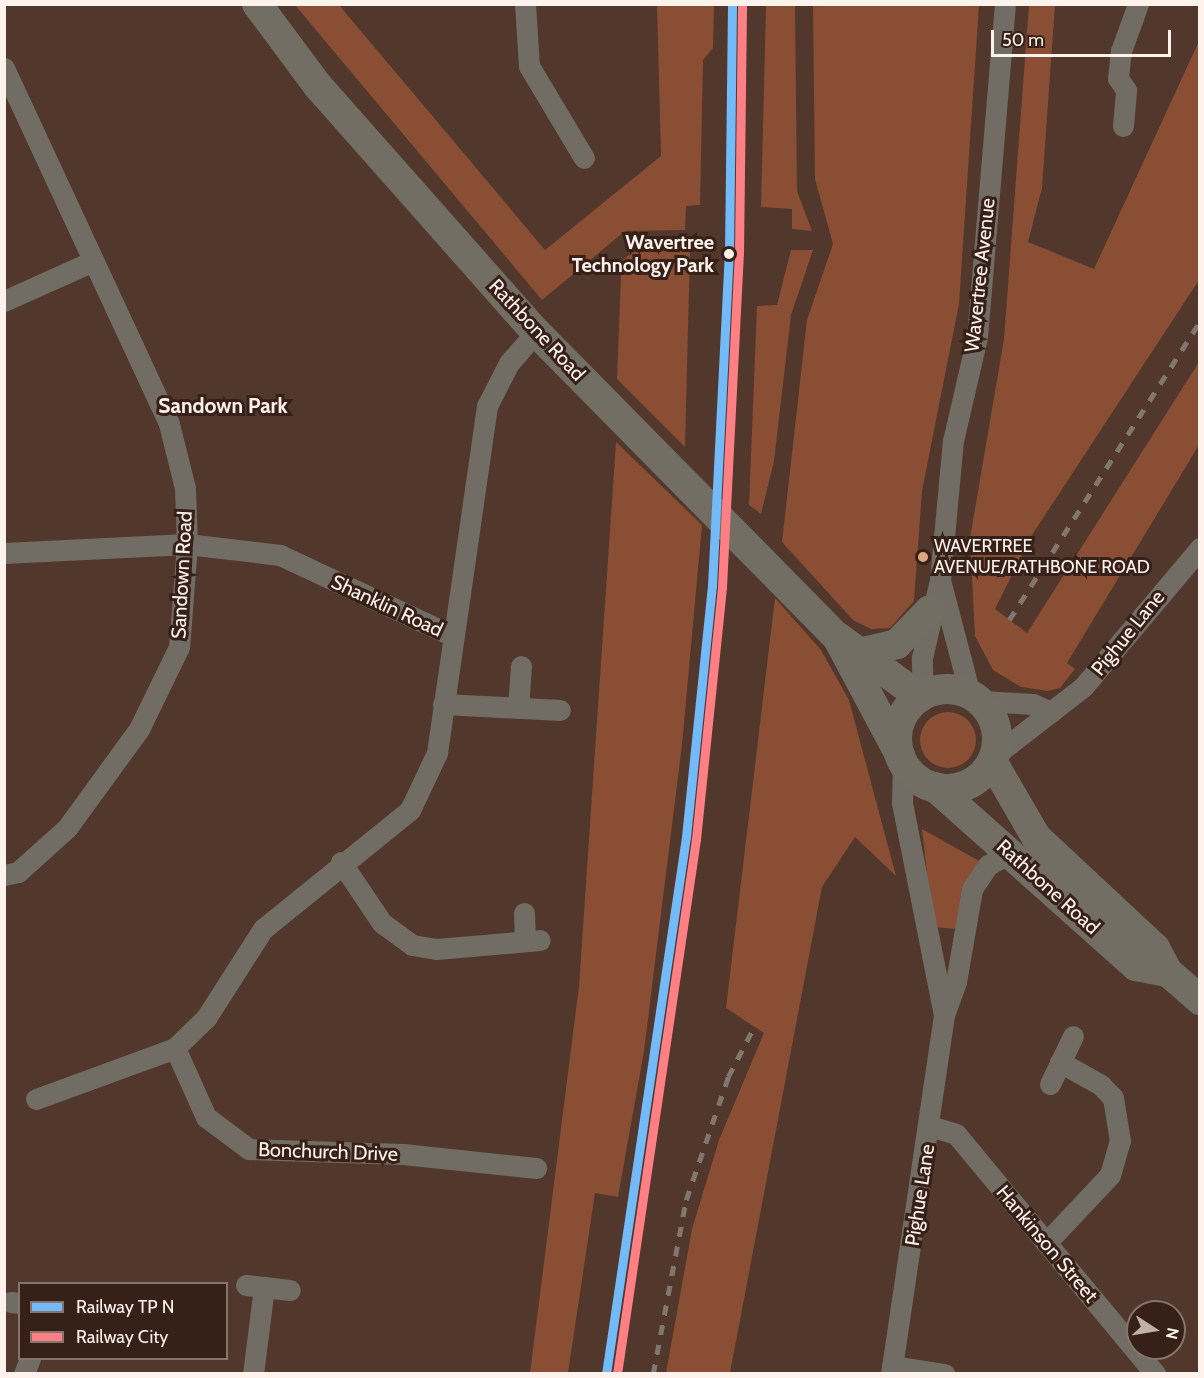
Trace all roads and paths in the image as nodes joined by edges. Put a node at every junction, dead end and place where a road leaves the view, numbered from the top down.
1 (257, 4) edge
2 (525, 4) edge
3 (1005, 4) edge
4 (1138, 4) edge
5 (4, 68) edge
6 (1123, 126) dead end
7 (584, 158) dead end
8 (93, 261) junction
9 (4, 301) edge
10 (536, 332) junction
11 (187, 544) junction
12 (1200, 548) edge
13 (4, 553) edge
14 (940, 580) junction
15 (930, 610) junction
16 (453, 636) junction
17 (837, 637) junction
18 (863, 652) junction
19 (521, 666) dead end
20 (922, 696) junction
21 (975, 697) junction
22 (443, 704) junction
23 (518, 708) junction
24 (560, 710) dead end
25 (1052, 712) junction
26 (993, 758) junction
27 (902, 759) junction
28 (935, 788) junction
29 (1012, 852) junction
30 (341, 862) junction
31 (4, 874) edge
32 (524, 913) dead end
33 (1168, 972) junction
34 (1200, 1000) edge
35 (944, 1015) junction
36 (1073, 1036) dead end
37 (175, 1048) junction
38 (1060, 1062) junction
39 (1050, 1084) dead end
40 (36, 1099) dead end
41 (930, 1126) junction
42 (536, 1168) dead end
43 (1046, 1243) junction
44 (290, 1290) dead end
45 (30, 1360) edge
46 (891, 1370) edge
47 (24, 1374) edge
48 (253, 1374) edge
49 (944, 1374) edge
50 (1155, 1374) edge

1 - 10 main road, Rathbone Road
2 - 7 street
3 - 14 street, Wavertree Avenue
4 - 6 street
5 - 8 street, Sandown Road
8 - 9 street
8 - 11 street, Sandown Road
10 - 16 street, Shanklin Road
10 - 17 main road, Rathbone Road
11 - 13 street, Shanklin Road
11 - 16 street, Shanklin Road
11 - 31 street, Sandown Road
12 - 25 street, Pighue Lane
14 - 15 street, Wavertree Avenue
14 - 21 street, Wavertree Avenue
15 - 18 main road
15 - 20 street, Wavertree Avenue
16 - 22 street
17 - 18 main road, Rathbone Road
17 - 27 main road, Rathbone Road
18 - 20 main road, Rathbone Road
19 - 23 street
20 - 21 main road
20 - 27 main road
21 - 25 street
21 - 26 main road
22 - 23 street
22 - 30 street
23 - 24 street
25 - 26 street, Pighue Lane
26 - 28 main road
26 - 33 main road, Rathbone Road
27 - 28 main road
27 - 35 street, Pighue Lane
28 - 29 main road, Rathbone Road
29 - 33 main road, Rathbone Road
29 - 35 street, Pighue Lane
30 - 32 street
30 - 37 street
33 - 34 main road, Rathbone Road
35 - 41 street, Pighue Lane
36 - 38 street
37 - 40 street
37 - 42 street, Bonchurch Drive
38 - 39 street
38 - 43 street
41 - 43 street, Hankinson Street
41 - 46 street, Pighue Lane
43 - 50 street, Hankinson Street
44 - 48 street
45 - 47 street
46 - 49 street

